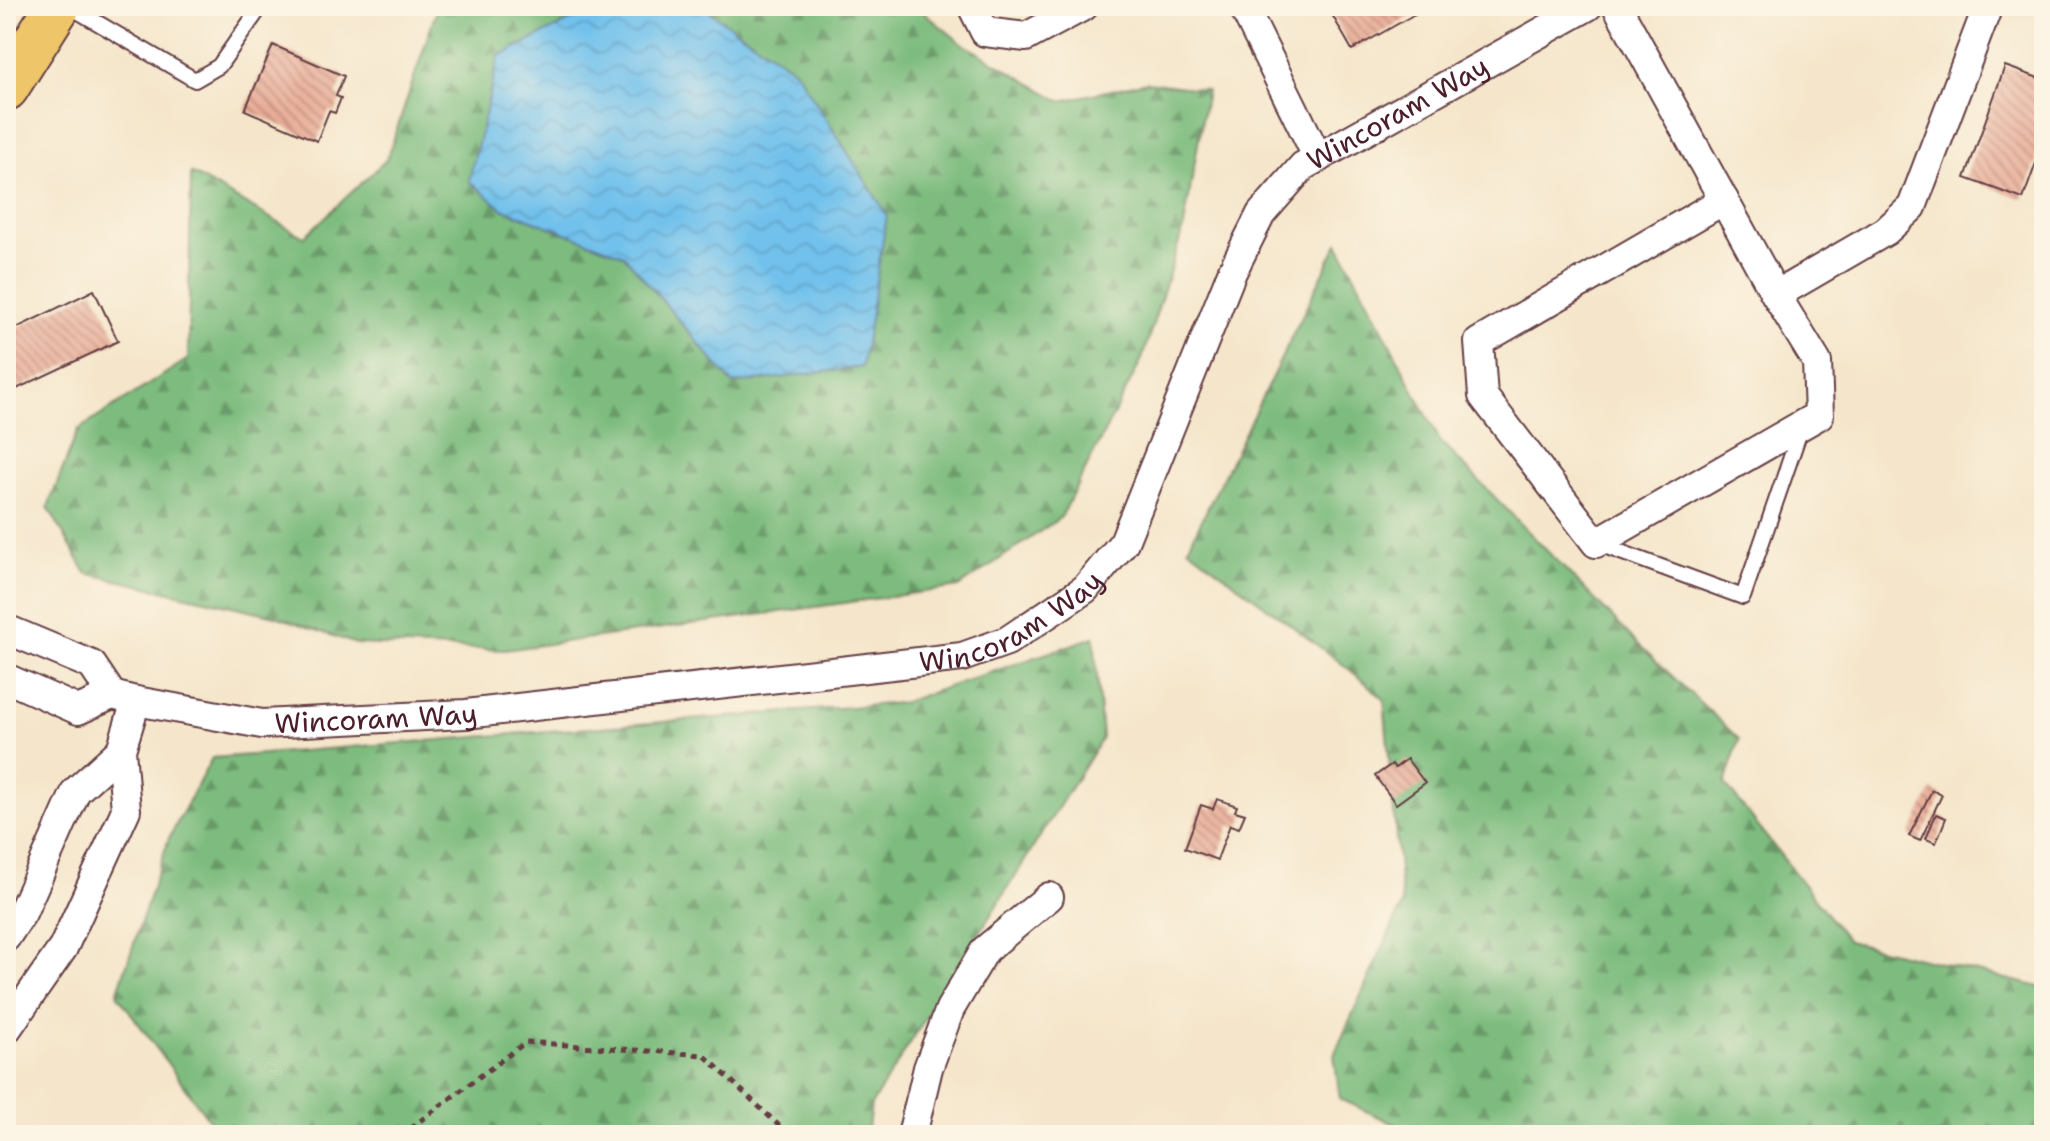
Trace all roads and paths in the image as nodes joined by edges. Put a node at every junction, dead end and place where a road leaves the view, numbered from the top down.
1 (58, 6) edge
2 (69, 6) edge
3 (257, 6) edge
4 (972, 6) edge
5 (1084, 6) edge
6 (1243, 6) edge
7 (1588, 6) edge
8 (1617, 6) edge
9 (1988, 6) edge
10 (6, 88) edge
11 (1318, 158) junction
12 (1724, 200) junction
13 (1776, 295) junction
14 (1802, 425) junction
15 (1596, 543) junction
16 (6, 629) edge
17 (6, 678) edge
18 (124, 698) junction
19 (121, 750) junction
20 (1049, 897) dead end
21 (6, 937) edge
22 (6, 1030) edge
23 (401, 1135) edge
24 (789, 1135) edge
25 (912, 1135) edge

1 - 10 main road
2 - 3 lane
4 - 5 street
6 - 11 street
7 - 11 street, Wincoram Way
8 - 12 street
9 - 13 street
11 - 18 street, Wincoram Way
12 - 13 street
12 - 15 street
13 - 14 street
14 - 15 street
14 - 15 lane
16 - 18 street
17 - 18 street
18 - 19 street
19 - 21 street
19 - 22 street
20 - 25 street
23 - 24 path

